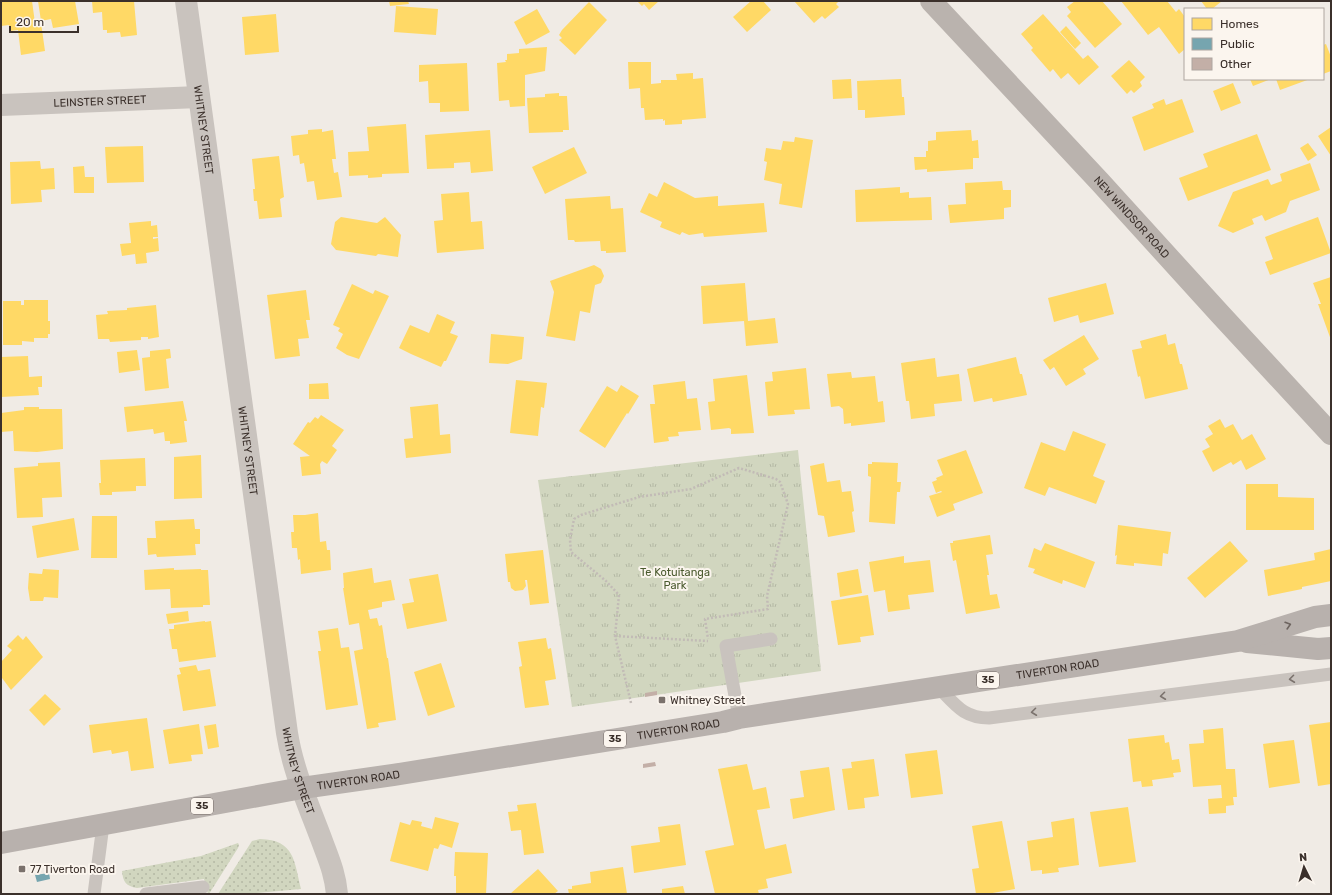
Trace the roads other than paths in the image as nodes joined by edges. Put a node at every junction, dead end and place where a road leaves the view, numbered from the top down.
1 (186, 1) edge
2 (931, 1) edge
3 (199, 97) junction
4 (1, 105) edge
5 (1331, 434) edge
6 (1331, 615) edge
7 (770, 639) dead end
8 (1238, 641) junction
9 (1331, 648) edge
10 (1331, 674) edge
11 (938, 687) junction
12 (739, 718) junction
13 (302, 788) junction
14 (103, 825) junction
15 (1, 843) edge
16 (203, 887) dead end
17 (94, 894) edge
18 (146, 894) edge
19 (337, 894) edge

1 - 3 street, WHITNEY STREET
2 - 5 main road, NEW WINDSOR ROAD
3 - 4 street, LEINSTER STREET
3 - 13 street, WHITNEY STREET
8 -> 6 main road, TIVERTON ROAD / 35
7 - 12 lane
8 - 9 main road, TIVERTON ROAD / 35
8 - 11 main road, TIVERTON ROAD / 35
10 -> 11 lane
11 - 12 main road, TIVERTON ROAD / 35
12 - 13 main road, TIVERTON ROAD / 35
13 - 14 main road, TIVERTON ROAD / 35
13 - 19 street, WHITNEY STREET
14 - 15 main road, TIVERTON ROAD / 35
14 - 17 lane
16 - 18 lane

